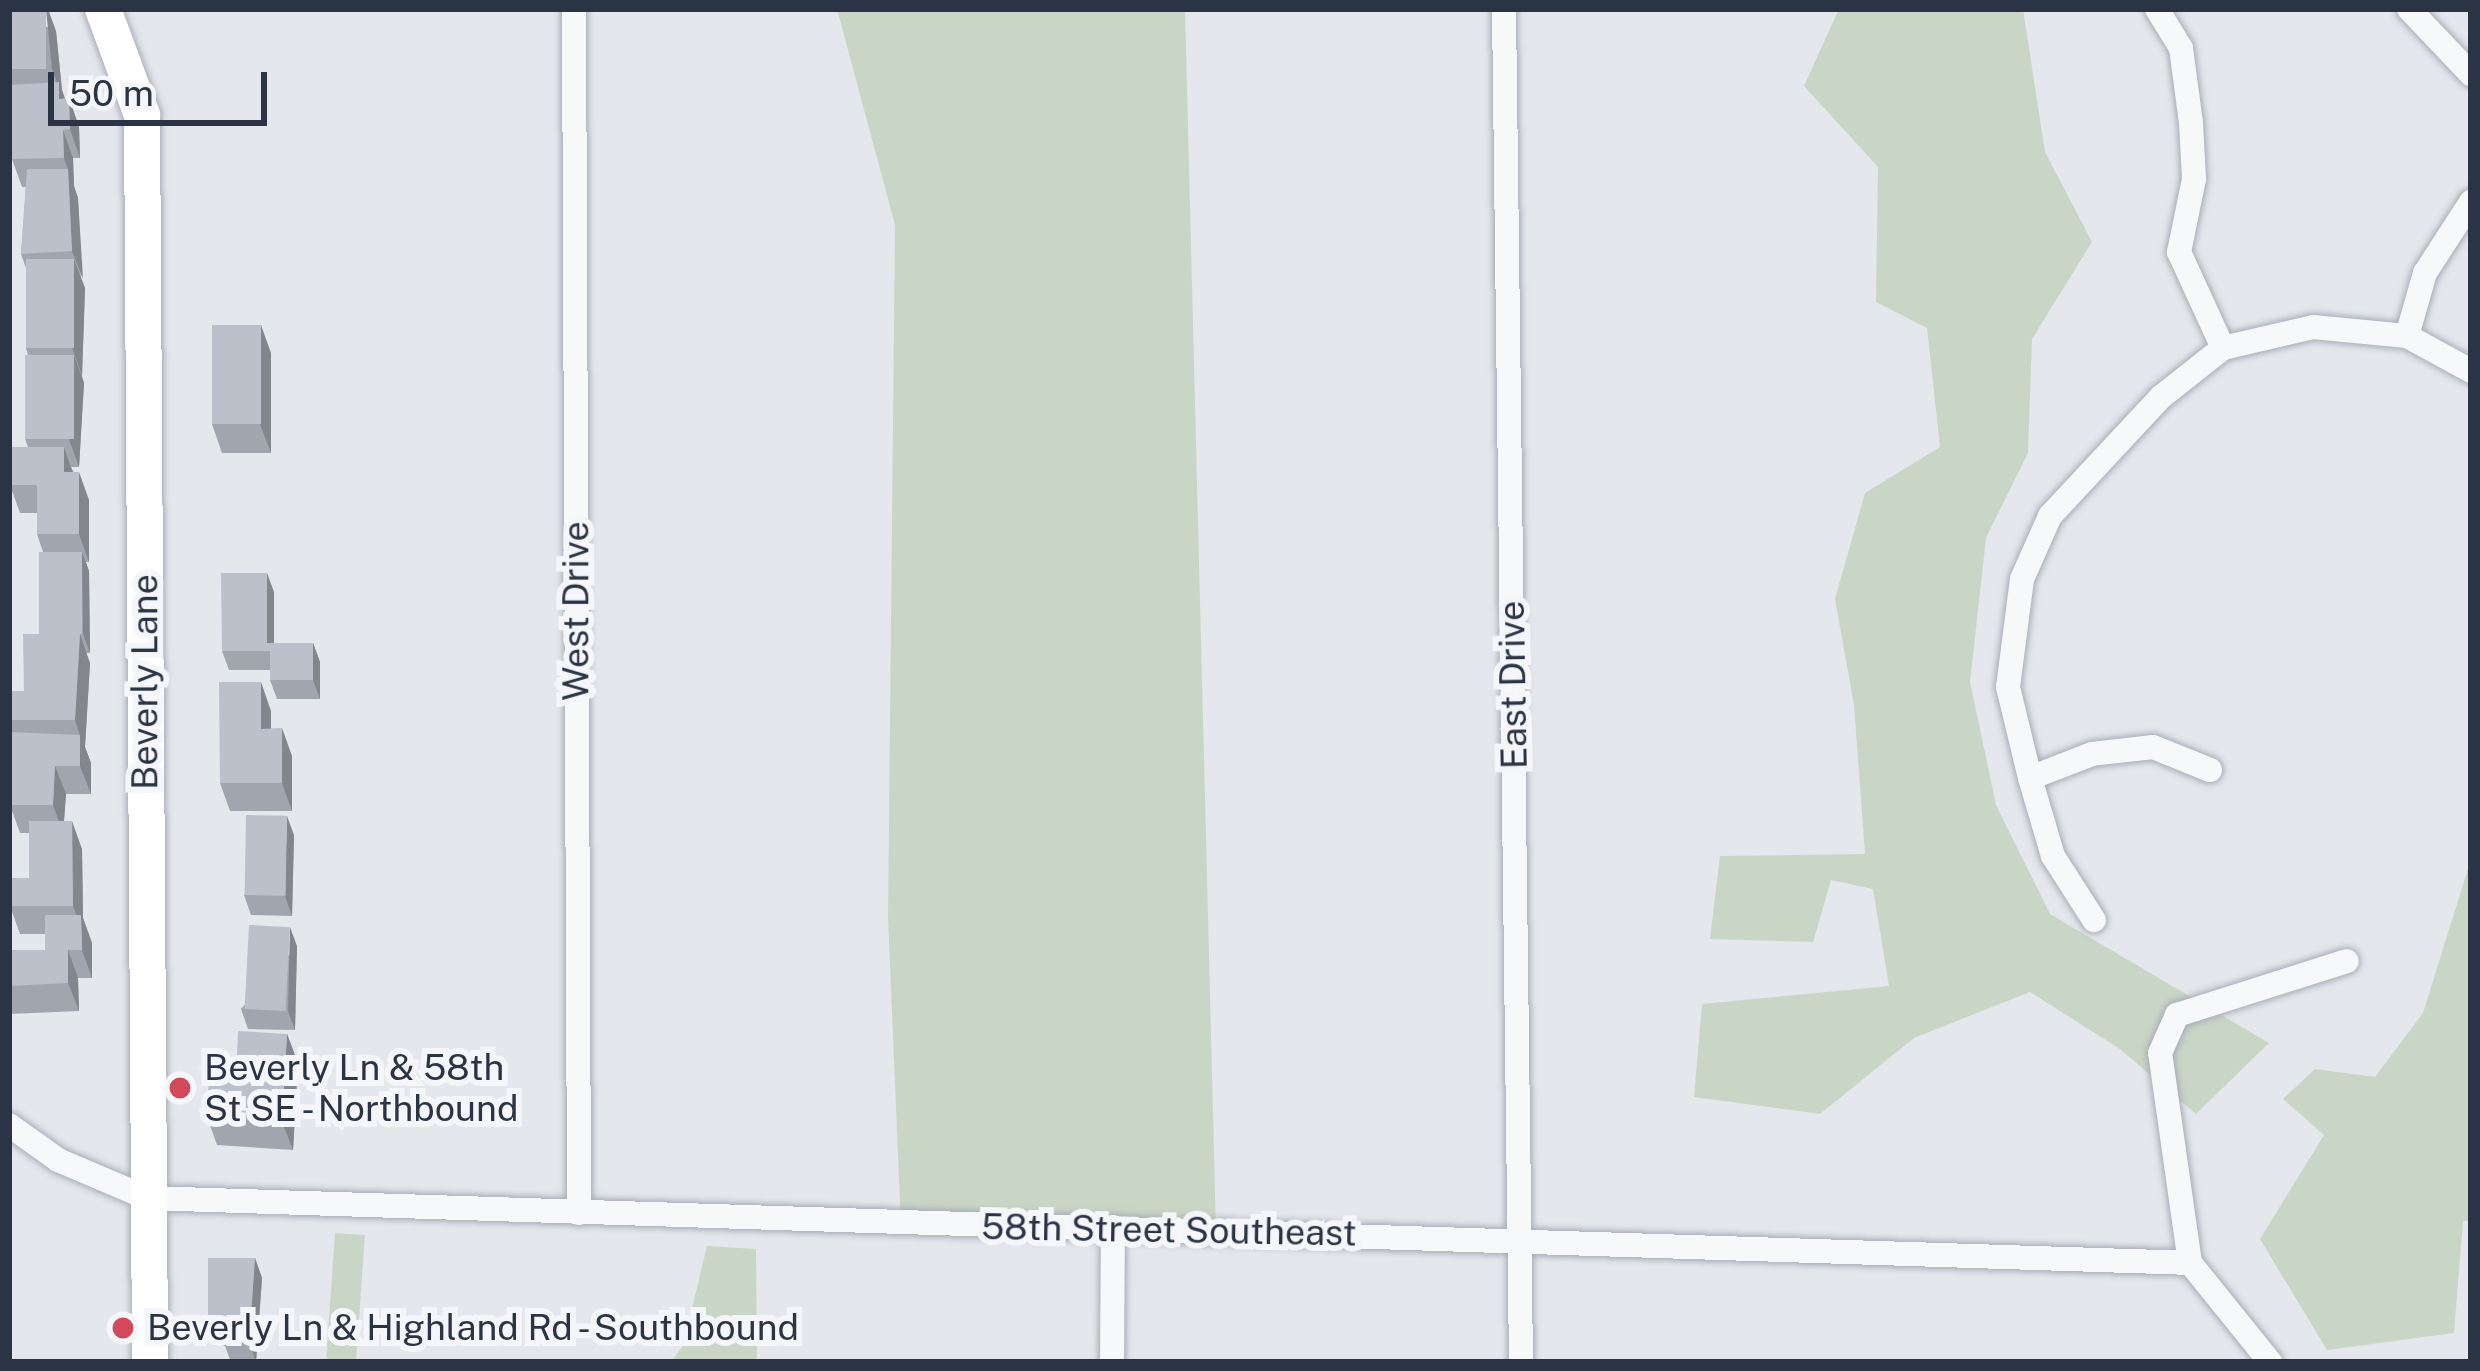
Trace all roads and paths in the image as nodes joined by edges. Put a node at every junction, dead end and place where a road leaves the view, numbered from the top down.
1 (104, 9) edge
2 (574, 9) edge
3 (1504, 9) edge
4 (2157, 9) edge
5 (2409, 9) edge
6 (2471, 74) edge
7 (2471, 202) edge
8 (2407, 336) junction
9 (2222, 348) junction
10 (2471, 371) edge
11 (2210, 770) dead end
12 (2030, 778) junction
13 (2094, 920) dead end
14 (2347, 961) dead end
15 (9, 1125) edge
16 (147, 1198) junction
17 (579, 1214) junction
18 (1113, 1227) junction
19 (1520, 1237) junction
20 (2190, 1263) junction
21 (150, 1362) edge
22 (1112, 1362) edge
23 (1521, 1362) edge
24 (2270, 1362) edge

1 - 16 street, Beverly Lane
2 - 17 street, West Drive
3 - 19 street, East Drive
4 - 9 street
5 - 6 street
7 - 8 street
8 - 9 street
8 - 10 street
9 - 12 street
11 - 12 street
12 - 13 street
14 - 20 street
15 - 16 street
16 - 17 street, 58th Street Southeast
16 - 21 street, Beverly Lane
17 - 18 street, 58th Street Southeast
18 - 19 street, 58th Street Southeast
18 - 22 street
19 - 20 street, 58th Street Southeast
19 - 23 street, East Drive
20 - 24 street

